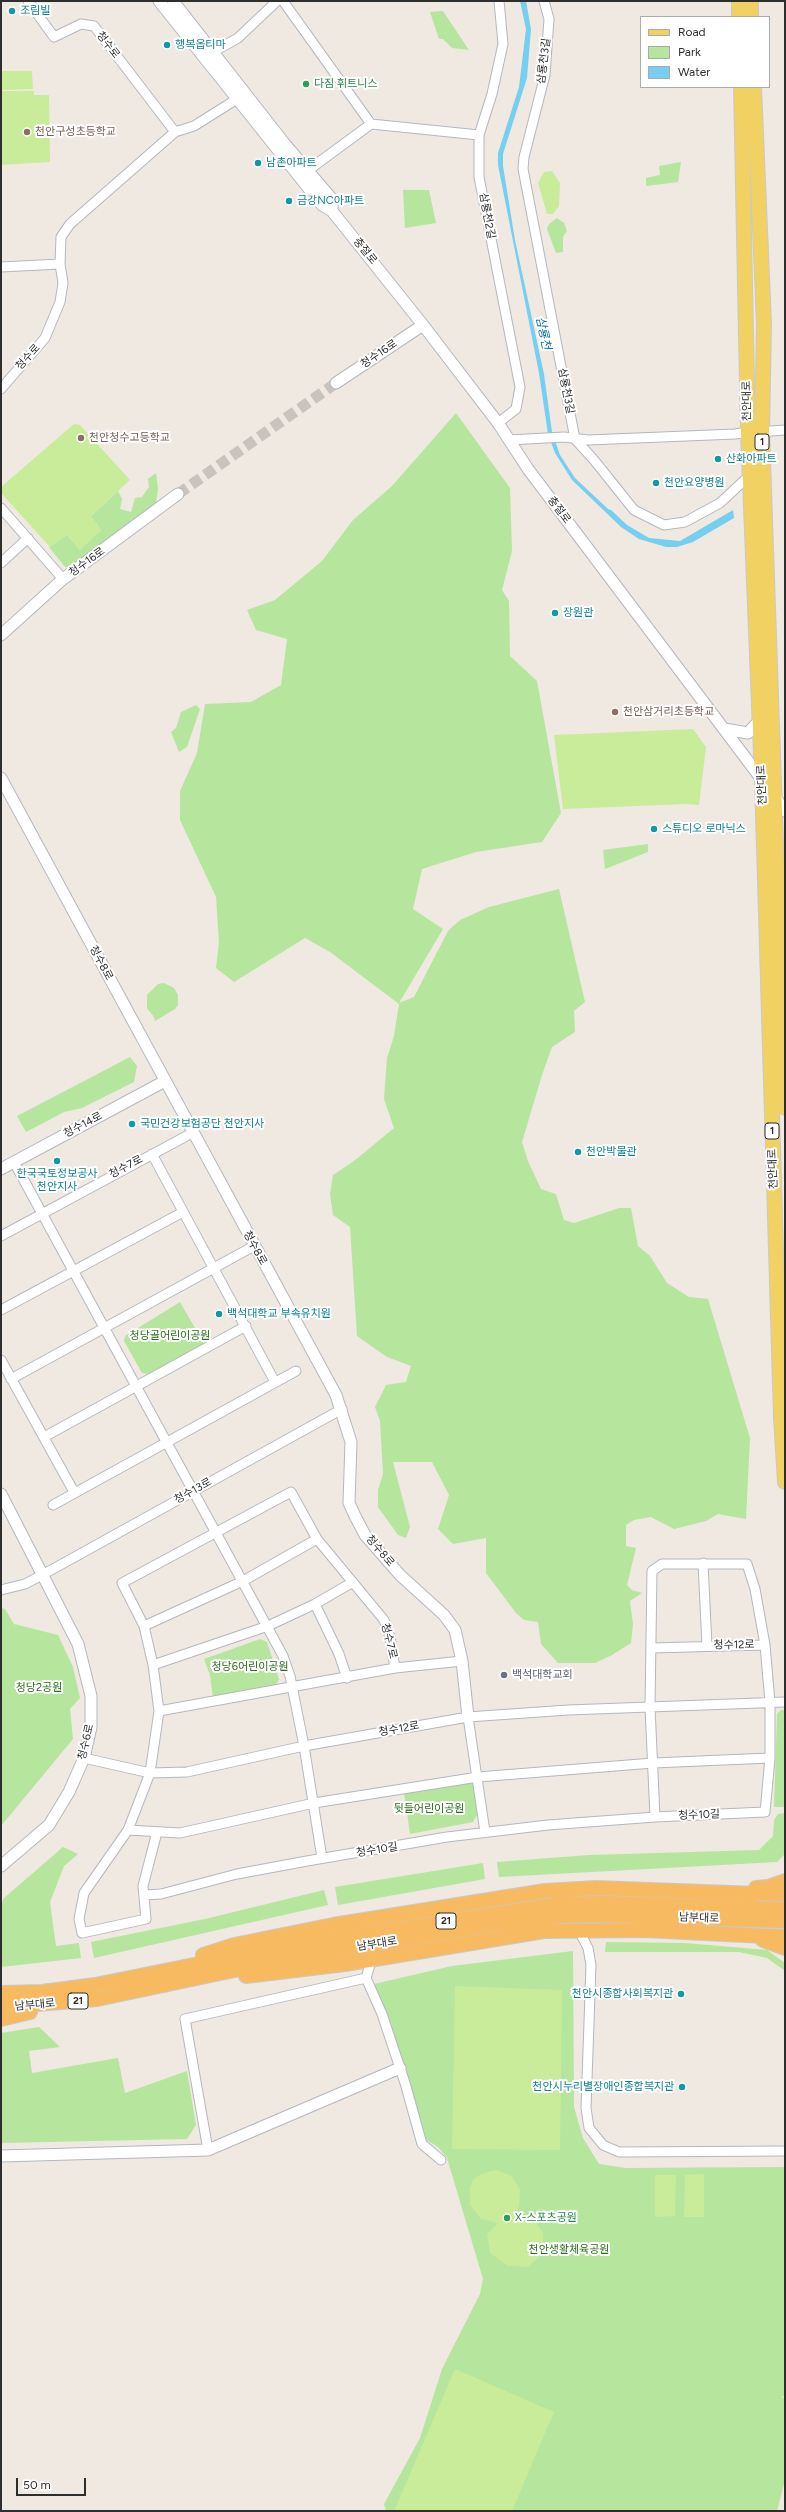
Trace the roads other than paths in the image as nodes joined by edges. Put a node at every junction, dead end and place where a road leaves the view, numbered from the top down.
1 (28, 1) edge
2 (159, 1) edge
3 (173, 1) edge
4 (277, 1) edge
5 (283, 1) edge
6 (500, 1) edge
7 (544, 1) edge
8 (739, 1) edge
9 (751, 1) edge
10 (739, 16) edge
11 (751, 16) edge
12 (213, 52) junction
13 (741, 88) edge
14 (754, 88) edge
15 (237, 99) junction
16 (371, 124) junction
17 (176, 132) junction
18 (479, 135) junction
19 (307, 171) junction
20 (332, 210) junction
21 (60, 264) junction
22 (1, 267) edge
23 (423, 325) junction
24 (336, 383) tunnel mouth
25 (1, 389) edge
26 (498, 423) junction
27 (785, 430) edge
28 (755, 432) junction
29 (575, 439) junction
30 (508, 440) junction
31 (750, 475) junction
32 (178, 494) tunnel mouth
33 (1, 508) edge
34 (28, 538) junction
35 (1, 563) edge
36 (62, 579) junction
37 (1, 635) edge
38 (759, 721) junction
39 (724, 729) junction
40 (1, 778) edge
41 (762, 779) junction
42 (776, 797) junction
43 (785, 811) edge
44 (782, 882) edge
45 (165, 1081) junction
46 (785, 1108) edge
47 (192, 1133) junction
48 (152, 1154) junction
49 (14, 1162) junction
50 (1, 1169) edge
51 (43, 1212) junction
52 (183, 1212) junction
53 (1, 1236) edge
54 (254, 1246) junction
55 (214, 1268) junction
56 (75, 1271) junction
57 (1, 1310) edge
58 (246, 1326) junction
59 (106, 1328) junction
60 (1, 1360) edge
61 (296, 1371) dead end
62 (11, 1379) junction
63 (275, 1382) junction
64 (137, 1386) junction
65 (342, 1409) junction
66 (44, 1437) junction
67 (167, 1443) junction
68 (785, 1482) edge
69 (192, 1491) junction
70 (74, 1492) junction
71 (1, 1494) edge
72 (54, 1505) dead end
73 (217, 1533) junction
74 (317, 1539) junction
75 (703, 1563) junction
76 (44, 1574) junction
77 (243, 1581) junction
78 (353, 1582) junction
79 (1, 1590) edge
80 (315, 1604) junction
81 (144, 1626) junction
82 (268, 1626) junction
83 (765, 1645) junction
84 (707, 1646) junction
85 (651, 1648) junction
86 (462, 1660) junction
87 (153, 1665) junction
88 (395, 1668) junction
89 (346, 1678) junction
90 (292, 1687) junction
91 (770, 1702) junction
92 (785, 1702) edge
93 (650, 1707) junction
94 (159, 1711) junction
95 (468, 1717) junction
96 (304, 1746) junction
97 (84, 1758) junction
98 (770, 1758) junction
99 (653, 1763) junction
100 (150, 1773) junction
101 (478, 1777) junction
102 (314, 1803) junction
103 (655, 1817) junction
104 (128, 1830) junction
105 (156, 1832) junction
106 (485, 1832) junction
107 (322, 1858) junction
108 (1, 1866) edge
109 (785, 1881) edge
110 (685, 1892) junction
111 (765, 1894) junction
112 (145, 1895) junction
113 (785, 1895) edge
114 (785, 1909) edge
115 (757, 1914) junction
116 (785, 1921) edge
117 (579, 1931) junction
118 (711, 1932) junction
119 (758, 1935) junction
120 (785, 1936) edge
121 (785, 1948) edge
122 (372, 1958) junction
123 (138, 1976) junction
124 (366, 1978) junction
125 (1, 1983) edge
126 (154, 1987) junction
127 (1, 1993) edge
128 (68, 1996) junction
129 (1, 2008) edge
130 (1, 2020) edge
131 (400, 2068) junction
132 (208, 2150) junction
133 (785, 2151) edge
134 (1, 2156) edge
135 (441, 2160) dead end

1 - 17 street, 청수로
2 - 15 street, 충절로
3 - 12 street, 충절로
4 - 12 street
5 - 16 street
6 - 18 street, 삼룡천2길
7 - 29 street, 삼룡천3길
8 - 10 main road
9 - 11 main road
12 - 19 street, 충절로
13 - 28 main road, 천안대로 / 1
14 - 28 main road, 천안대로 / 1
15 - 17 street
15 - 20 street, 충절로
16 - 18 street
16 - 19 street
17 - 21 street
18 - 26 street, 삼룡천2길
19 - 20 street, 충절로
20 - 23 street, 충절로
21 - 22 street
21 - 25 street, 청수로
23 - 24 street, 청수16로
23 - 26 street, 충절로
26 - 30 street, 충절로
27 - 28 street
28 - 29 street
28 - 31 main road, 천안대로 / 1
28 - 42 main road, 천안대로 / 1
29 - 30 street
29 - 31 street
30 - 39 street, 충절로
31 - 38 main road, 천안대로 / 1
32 - 36 street, 청수16로
33 - 34 street
34 - 35 street
34 - 36 street
36 - 37 street, 청수16로
38 - 39 street
38 - 41 main road, 천안대로 / 1
39 - 41 street, 충절로
40 - 45 street, 청수8로
41 - 42 street, 충절로
41 - 68 main road, 천안대로 / 1
42 - 43 street, 충절로
42 - 44 main road, 천안대로 / 1
44 - 46 main road, 천안대로 / 1
45 - 47 street, 청수8로
45 - 49 street, 청수14로
47 - 48 street
47 - 54 street, 청수8로
48 - 51 street, 청수7로
48 - 52 street, 청수7로
49 - 50 street, 청수14로
49 - 51 street
51 - 53 street, 청수7로
51 - 56 street
52 - 55 street, 청수7로
52 - 56 street
54 - 55 street
54 - 65 street, 청수8로
55 - 58 street, 청수7로
55 - 59 street
56 - 57 street
56 - 59 street
58 - 63 street, 청수7로
58 - 64 street
59 - 62 street
59 - 64 street
60 - 62 street
61 - 63 street
62 - 66 street
63 - 67 street
64 - 66 street
64 - 67 street
65 - 69 street, 청수13로
65 - 86 street, 청수8로
66 - 70 street
67 - 69 street
67 - 70 street
69 - 73 street
69 - 76 street, 청수13로
70 - 72 street
71 - 76 street, 청수6로
73 - 74 street, 청수7로
73 - 77 street
73 - 81 street
74 - 77 street
74 - 78 street, 청수7로
75 - 83 street, 청수12로
75 - 84 street, 청수12로
75 - 85 street, 청수12로
76 - 79 street
76 - 97 street, 청수6로
77 - 81 street
77 - 82 street
78 - 80 street
78 - 88 street, 청수7로
80 - 82 street
80 - 89 street
81 - 87 street
82 - 87 street
82 - 90 street
83 - 84 street, 청수12로
83 - 91 street, 청수10길
84 - 85 street
85 - 93 street, 청수12로
86 - 88 street
86 - 95 street, 청수8로
87 - 94 street
88 - 89 street, 청수7로
89 - 90 street, 청수7로
90 - 94 street, 청수7로
90 - 96 street
91 - 92 street, 청수12로
91 - 93 street, 청수12로
91 - 98 street, 청수10길
93 - 95 street, 청수12로
93 - 99 street
94 - 100 street
95 - 96 street, 청수12로
95 - 101 street
96 - 100 street, 청수12로
96 - 102 street
97 - 100 street, 청수12로
97 - 108 street, 청수6로
98 - 99 street
98 - 103 street, 청수10길
99 - 101 street
99 - 103 street
100 - 104 street
101 - 102 street
101 - 106 street
102 - 105 street
102 - 107 street
103 - 106 street, 청수10길
104 - 105 street
104 - 112 street
105 - 112 street
106 - 107 street, 청수10길
107 - 112 street, 청수10길
109 - 110 highway
110 - 111 highway
110 - 123 highway
111 - 113 highway
111 - 119 highway
114 - 115 highway, 21, bridge
115 - 116 highway, 21, bridge
115 - 123 highway, 남부대로 / 21
115 - 126 highway, 남부대로 / 21
117 - 118 highway
117 - 122 highway
117 - 133 street
118 - 119 highway
118 - 121 highway
119 - 120 highway
122 - 124 street
122 - 126 highway
123 - 128 highway, 남부대로 / 21
124 - 131 street
124 - 132 street
125 - 128 highway
126 - 128 highway, 남부대로 / 21
127 - 128 highway, 남부대로 / 21
128 - 129 highway, 남부대로 / 21
128 - 130 highway
131 - 132 street
131 - 135 street
132 - 134 street

